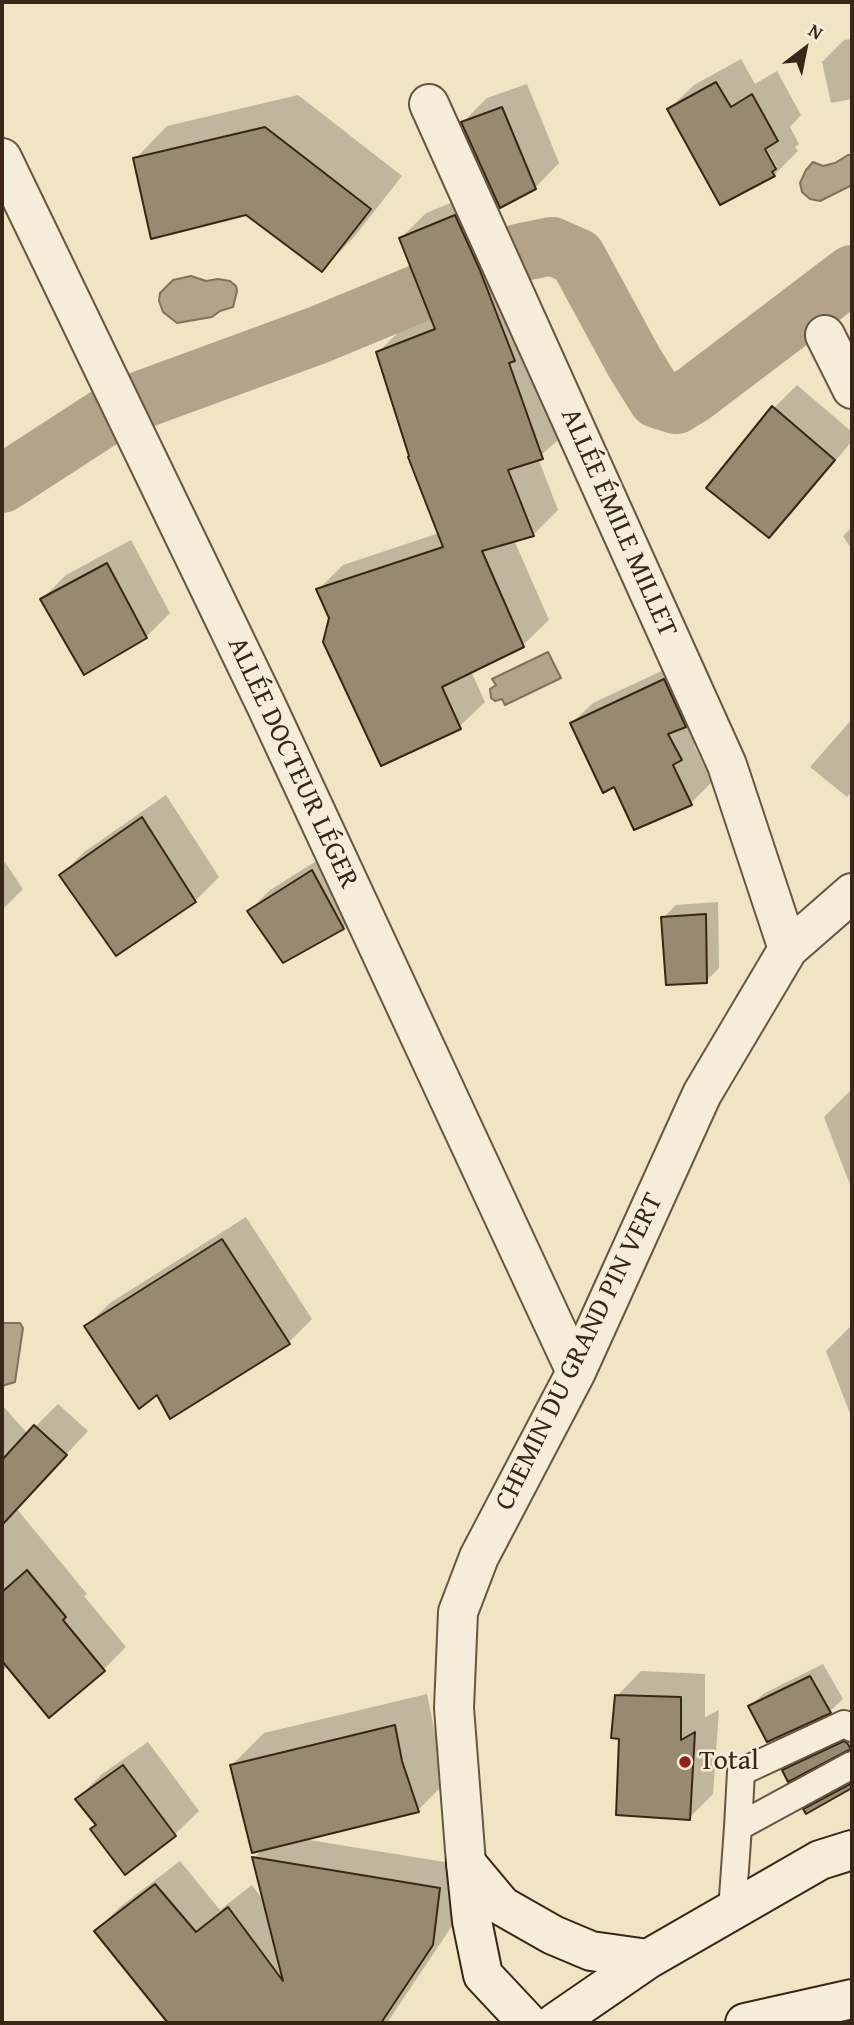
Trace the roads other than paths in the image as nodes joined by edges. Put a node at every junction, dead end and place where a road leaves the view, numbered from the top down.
1 (429, 104) dead end
2 (2, 158) edge
3 (824, 335) dead end
4 (852, 389) edge
5 (852, 893) edge
6 (788, 949) junction
7 (576, 1372) junction
8 (852, 1728) edge
9 (852, 1765) edge
10 (738, 1827) junction
11 (852, 1850) edge
12 (466, 1863) junction
13 (732, 1911) junction
14 (648, 1959) junction
15 (852, 1999) edge
16 (528, 2023) edge
17 (555, 2023) edge
18 (745, 2023) edge

1 - 6 street, ALLÉE ÉMILE MILLET
2 - 7 street, ALLÉE DOCTEUR LÉGER
3 - 4 street
5 - 6 street, CHEMIN DU GRAND PIN VERT
6 - 7 street, CHEMIN DU GRAND PIN VERT
7 - 12 street, CHEMIN DU GRAND PIN VERT
8 - 10 lane
9 - 10 lane
10 - 13 lane
11 - 13 street
12 - 14 street
12 - 16 street, CHEMIN DU GRAND PIN VERT
13 - 14 street
14 - 17 street
15 - 18 street

